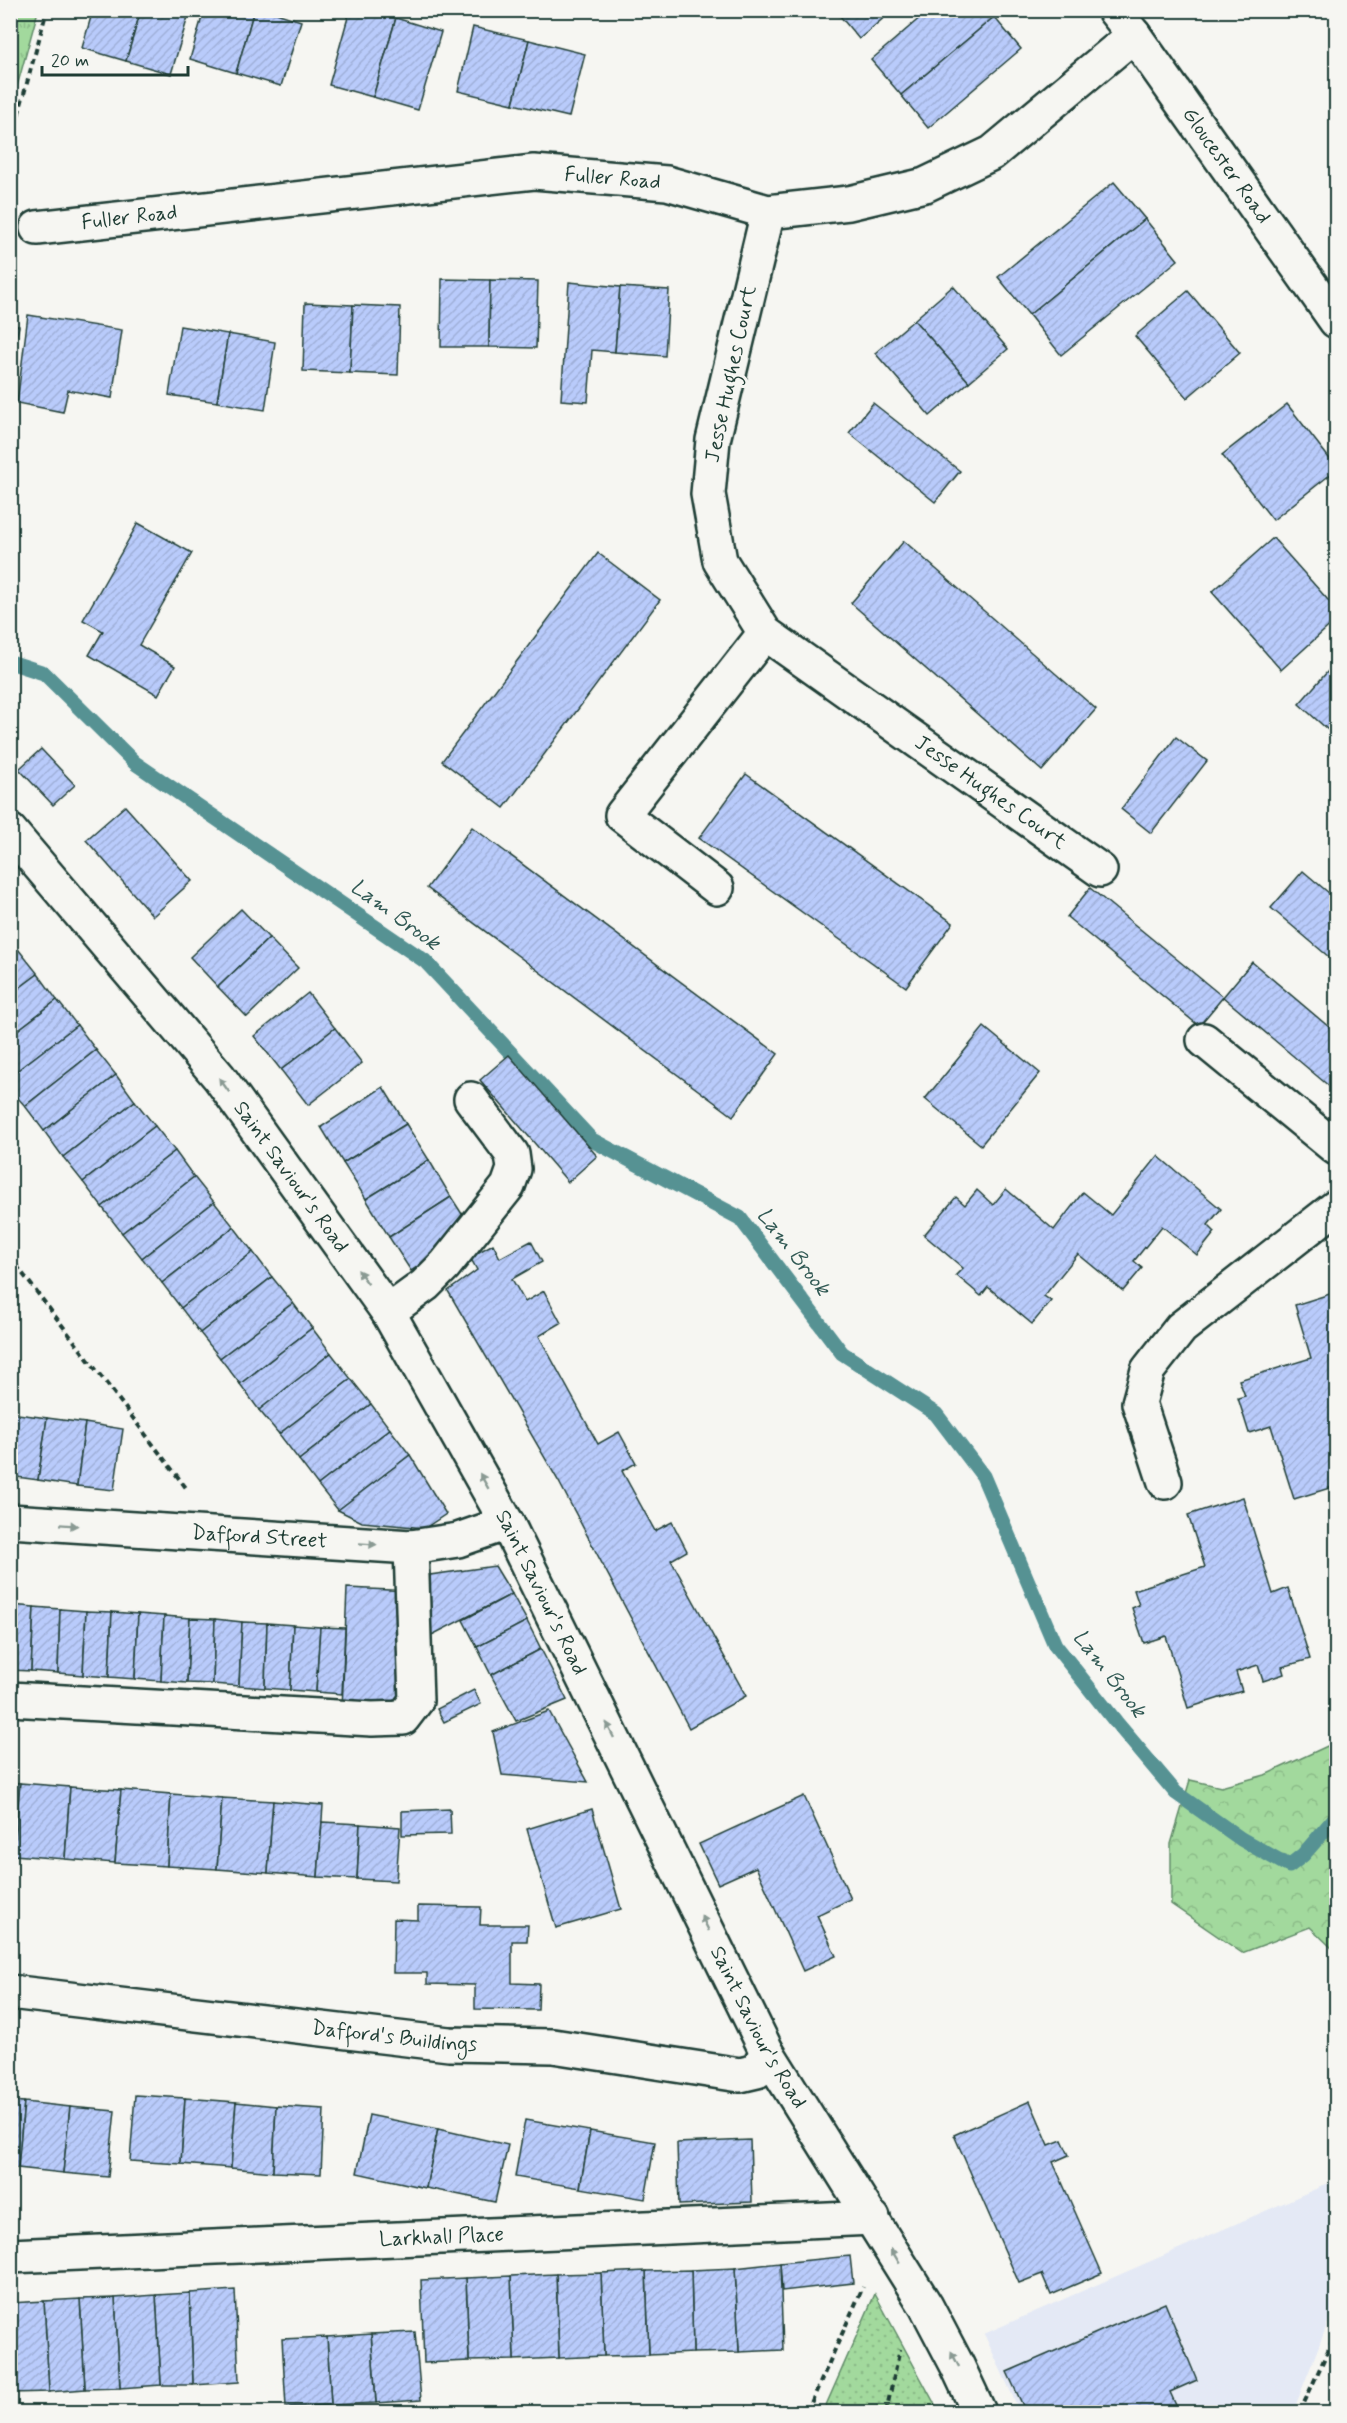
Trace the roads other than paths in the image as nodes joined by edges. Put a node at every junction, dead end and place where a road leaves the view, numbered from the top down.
1 (1124, 23) edge
2 (768, 213) junction
3 (37, 228) dead end
4 (1336, 321) edge
5 (765, 633) junction
6 (10, 831) edge
7 (1100, 870) dead end
8 (717, 888) dead end
9 (1204, 1040) dead end
10 (471, 1099) dead end
11 (1336, 1148) edge
12 (1336, 1207) edge
13 (388, 1312) junction
14 (1165, 1482) dead end
15 (10, 1521) edge
16 (507, 1523) junction
17 (411, 1547) junction
18 (10, 1699) edge
19 (10, 1992) edge
20 (767, 2052) junction
21 (873, 2218) junction
22 (10, 2256) edge
23 (979, 2412) edge

1 - 2 street, Fuller Road
1 - 4 street, Gloucester Road
2 - 3 street, Fuller Road
2 - 5 street, Jesse Hughes Court
5 - 7 street, Jesse Hughes Court
5 - 8 street
13 -> 6 street, Saint Saviour's Road
9 - 11 street
10 - 13 street
12 - 14 street
16 -> 13 street, Saint Saviour's Road
15 -> 17 street, Dafford Street
16 - 17 street, Dafford Street
20 -> 16 street, Saint Saviour's Road
17 - 18 street
19 - 20 street, Dafford's Buildings
20 - 21 street, Saint Saviour's Road
21 - 22 street, Larkhall Place
23 -> 21 street, Saint Saviour's Road

